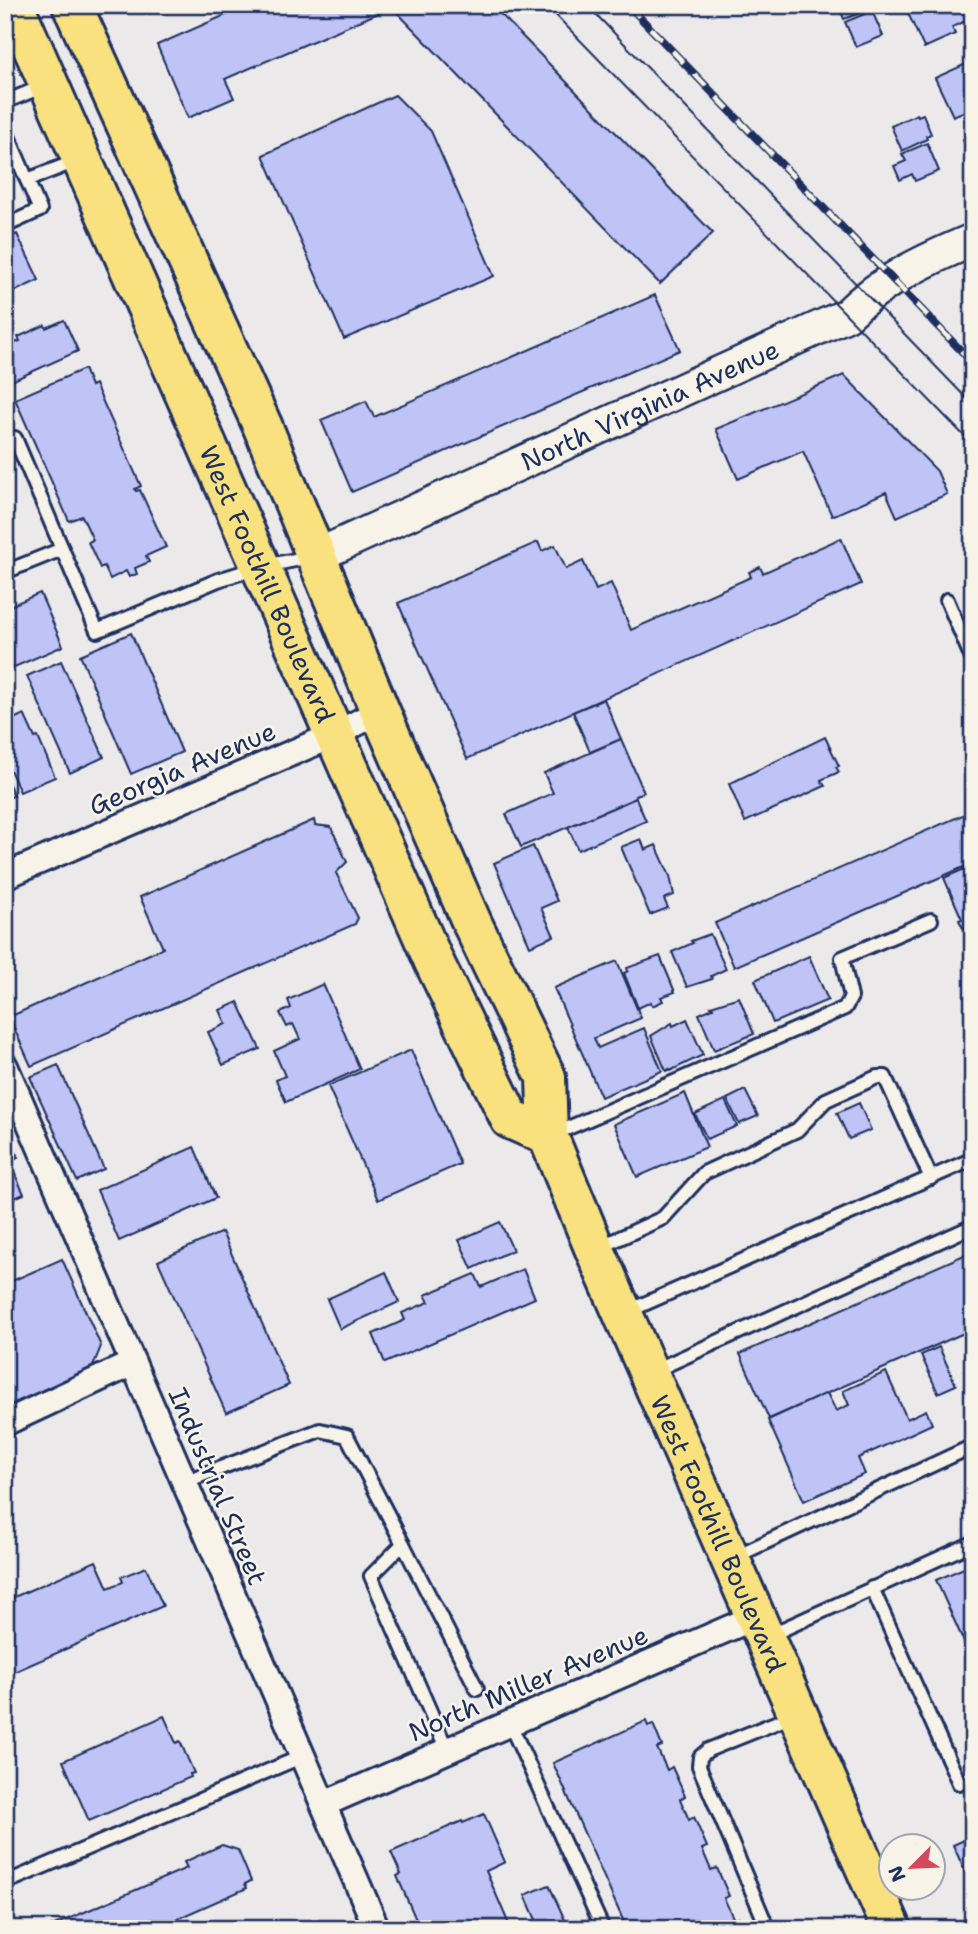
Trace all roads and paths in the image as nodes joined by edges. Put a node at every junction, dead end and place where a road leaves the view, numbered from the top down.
1 (15, 5) edge
2 (72, 5) edge
3 (50, 83) junction
4 (5, 102) edge
5 (5, 129) edge
6 (83, 158) junction
7 (27, 180) junction
8 (5, 226) edge
9 (973, 240) edge
10 (15, 438) dead end
11 (62, 549) junction
12 (317, 555) junction
13 (260, 567) junction
14 (5, 572) edge
15 (947, 600) dead end
16 (973, 661) edge
17 (380, 711) junction
18 (336, 734) junction
19 (5, 876) edge
20 (931, 920) dead end
21 (5, 1066) edge
22 (548, 1136) junction
23 (973, 1159) edge
24 (931, 1178) junction
25 (973, 1226) edge
26 (595, 1250) junction
27 (623, 1314) junction
28 (133, 1363) junction
29 (649, 1373) junction
30 (5, 1423) edge
31 (973, 1447) edge
32 (184, 1482) junction
33 (973, 1543) edge
34 (403, 1544) junction
35 (730, 1559) junction
36 (872, 1588) junction
37 (760, 1627) junction
38 (477, 1689) dead end
39 (797, 1714) junction
40 (510, 1724) junction
41 (447, 1750) junction
42 (303, 1756) junction
43 (959, 1783) dead end
44 (324, 1804) junction
45 (5, 1884) edge
46 (377, 1929) edge
47 (603, 1929) edge
48 (768, 1929) edge
49 (892, 1929) edge

1 - 3 main road, West Foothill Boulevard
2 - 12 main road, West Foothill Boulevard
3 - 4 lane
3 - 6 main road, West Foothill Boulevard
5 - 7 lane
6 - 7 lane
6 - 13 main road, West Foothill Boulevard
7 - 8 lane
9 - 12 street, North Virginia Avenue
10 - 11 lane
11 - 13 lane
11 - 14 lane
12 - 13 lane
12 - 17 main road, West Foothill Boulevard
13 - 18 main road, West Foothill Boulevard
15 - 16 lane
17 - 18 street, Georgia Avenue
17 - 22 main road, West Foothill Boulevard
18 - 19 street, Georgia Avenue
18 - 22 main road, West Foothill Boulevard
20 - 22 lane
21 - 28 street, Industrial Street
22 - 26 main road, West Foothill Boulevard
23 - 24 lane
24 - 26 lane
24 - 27 lane
25 - 29 lane
26 - 27 main road, West Foothill Boulevard
27 - 29 main road, West Foothill Boulevard
28 - 30 street
28 - 32 street, Industrial Street
29 - 35 main road, West Foothill Boulevard
31 - 35 lane
32 - 34 lane
32 - 42 street, Industrial Street
33 - 36 lane
34 - 38 lane
34 - 41 lane
35 - 37 main road, West Foothill Boulevard
36 - 37 lane
36 - 43 lane
37 - 39 main road, West Foothill Boulevard
37 - 40 street, North Miller Avenue
39 - 48 lane
39 - 49 main road, West Foothill Boulevard
40 - 41 street, North Miller Avenue
40 - 47 lane
41 - 44 street, North Miller Avenue
42 - 44 street, Industrial Street
42 - 45 lane
44 - 46 street, Industrial Street

